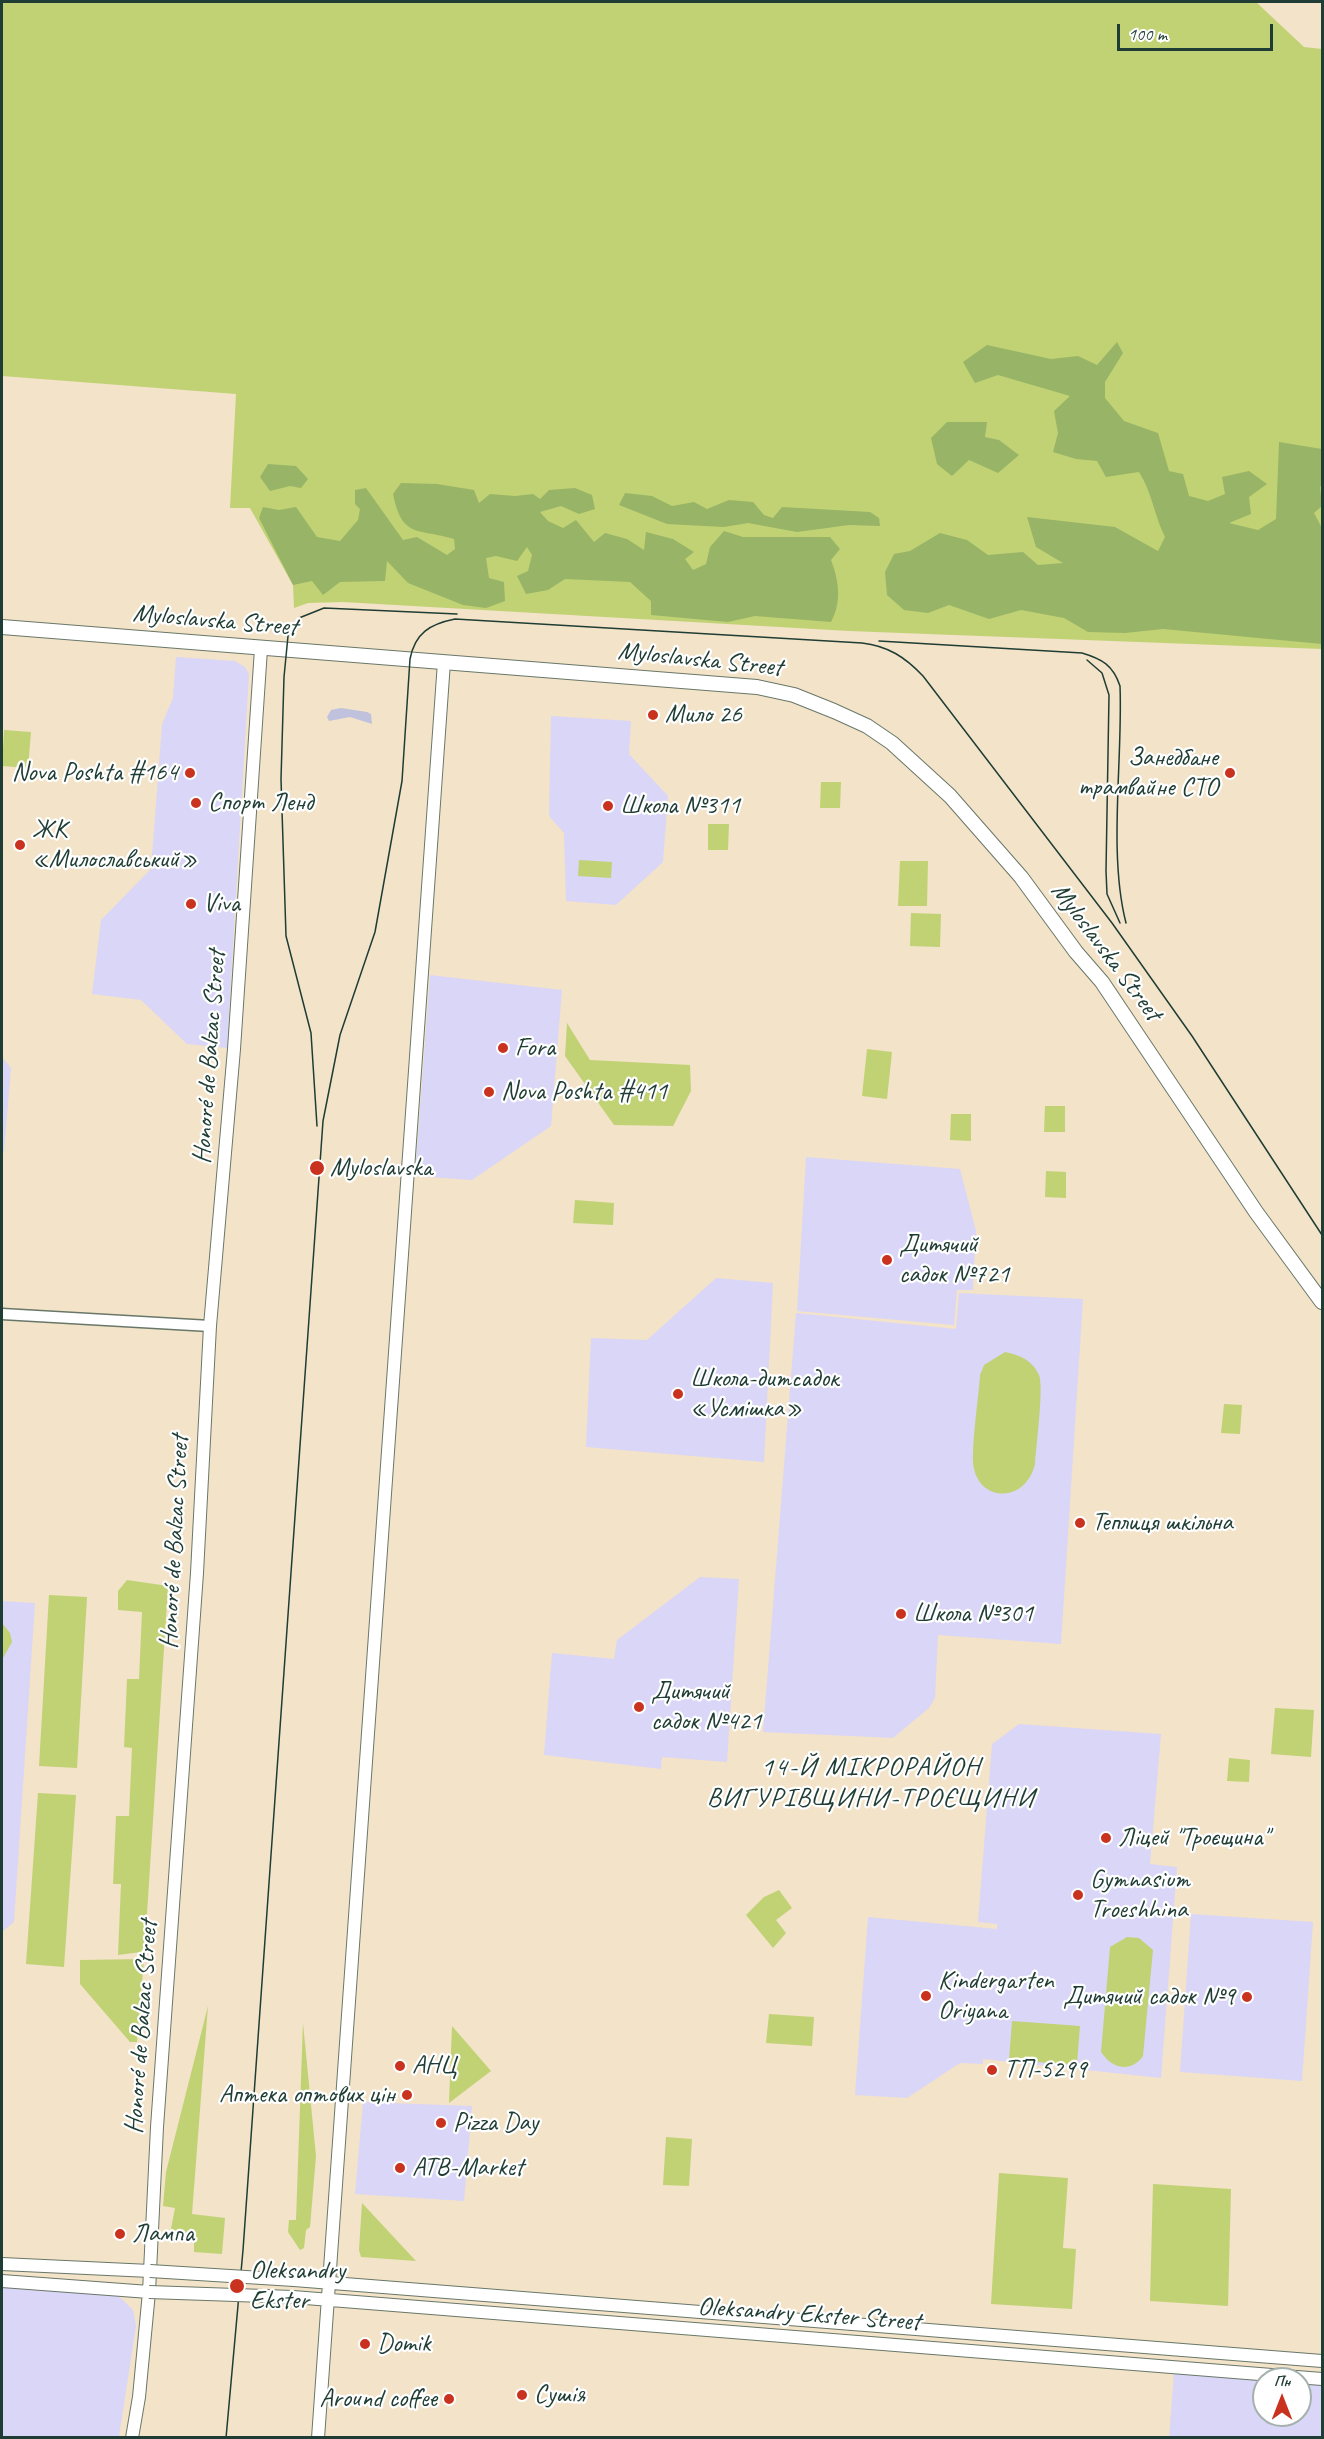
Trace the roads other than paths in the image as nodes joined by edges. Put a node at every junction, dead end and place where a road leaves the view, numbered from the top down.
1 (2, 627) edge
2 (261, 649) junction
3 (444, 662) junction
4 (1323, 1302) edge
5 (2, 1314) edge
6 (210, 1326) junction
7 (2, 2264) edge
8 (150, 2271) junction
9 (2, 2281) edge
10 (330, 2282) junction
11 (149, 2292) junction
12 (329, 2299) junction
13 (1323, 2361) edge
14 (1323, 2379) edge
15 (139, 2397) junction
16 (132, 2438) edge
17 (140, 2438) edge
18 (318, 2438) edge

1 - 2 main road, Myloslavska Street
2 - 3 main road, Myloslavska Street
2 - 6 street, Honoré de Balzac Street
3 - 4 main road, Myloslavska Street
3 - 10 street
5 - 6 street
6 - 8 street, Honoré de Balzac Street
7 - 8 street, Oleksandry Ekster Street
8 - 10 street, Oleksandry Ekster Street, bridge
8 - 11 street, Honoré de Balzac Street
9 - 11 street, Oleksandry Ekster Street
10 - 12 street
10 - 13 street, Oleksandry Ekster Street
11 - 12 street, Oleksandry Ekster Street, bridge
11 - 15 street, Honoré de Balzac Street
12 - 14 street, Oleksandry Ekster Street
12 - 18 street
15 - 16 street, Honoré de Balzac Street
15 - 17 street

